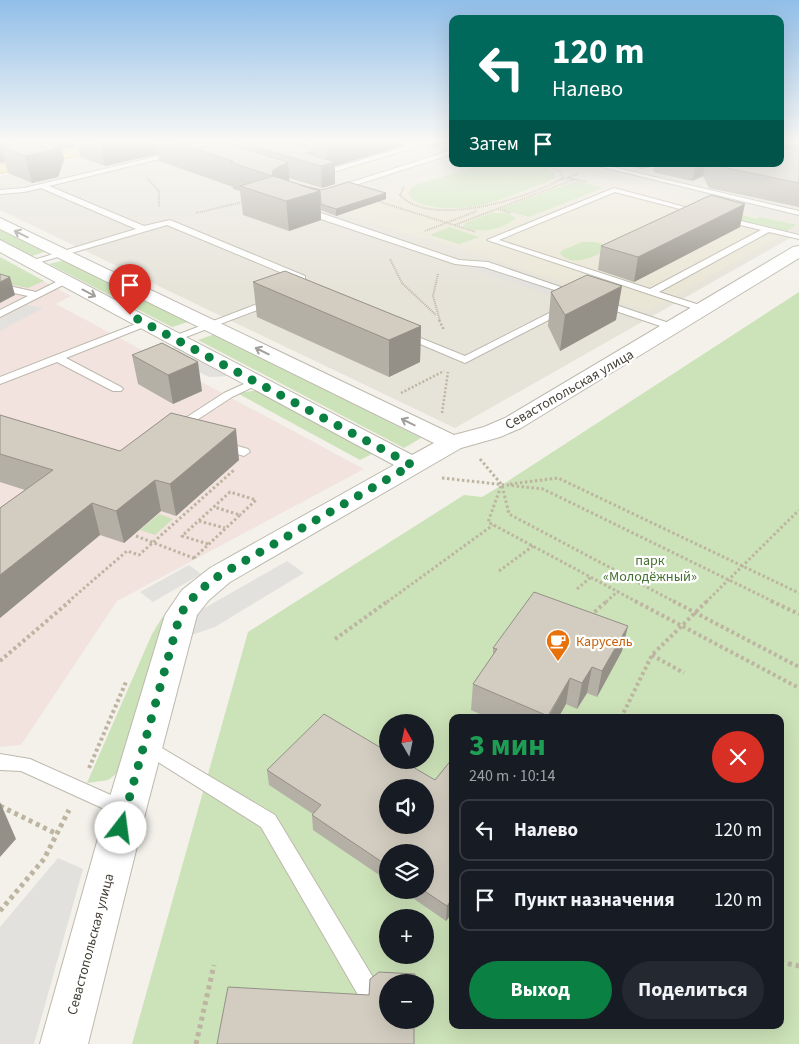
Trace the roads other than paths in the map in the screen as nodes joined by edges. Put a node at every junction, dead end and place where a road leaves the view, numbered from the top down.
1 (56, 192) edge
2 (610, 192) edge
3 (621, 192) edge
4 (711, 192) edge
5 (294, 207) edge
6 (799, 213) edge
7 (709, 214) edge
8 (719, 217) edge
9 (0, 223) edge
10 (144, 229) junction
11 (768, 229) junction
12 (799, 237) edge
13 (0, 245) edge
14 (799, 251) edge
15 (61, 253) junction
16 (31, 262) junction
17 (66, 280) junction
18 (0, 287) edge
19 (307, 288) edge
20 (651, 292) junction
21 (37, 295) junction
22 (281, 298) edge
23 (594, 301) edge
24 (703, 309) junction
25 (0, 314) edge
26 (146, 323) junction
27 (208, 325) junction
28 (672, 328) junction
29 (392, 330) edge
30 (174, 338) junction
31 (58, 358) junction
32 (0, 381) edge
33 (257, 381) junction
34 (117, 389) dead end
35 (446, 432) junction
36 (189, 436) edge
37 (208, 441) edge
38 (244, 452) road end
39 (412, 465) junction
40 (144, 745) junction
41 (0, 762) edge
42 (126, 810) junction
43 (369, 992) edge
44 (64, 1044) edge

1 - 10 lane
2 - 20 lane
3 - 7 lane
4 - 6 lane
5 - 29 lane
8 - 11 lane
15 -> 9 street
10 - 15 lane
10 - 19 lane
11 - 12 lane
11 - 20 lane
13 - 16 street
14 - 24 street, Севастопольская улица
15 - 16 lane
15 - 27 street
16 - 17 street
17 - 21 lane
17 -> 26 street
18 - 21 lane
20 - 24 lane
21 - 25 lane
22 - 27 lane
23 - 28 lane
24 - 28 street, Севастопольская улица
26 - 30 street
26 - 31 lane
27 - 30 lane
35 -> 27 street
28 - 35 street, Севастопольская улица
30 - 33 street
31 - 32 lane
31 - 34 lane
33 - 36 lane
33 - 39 street
35 - 39 street, Севастопольская улица
37 - 38 lane
39 - 40 street, Севастопольская улица
40 - 42 street, Севастопольская улица
40 - 43 lane
41 - 42 lane
42 - 44 street, Севастопольская улица

